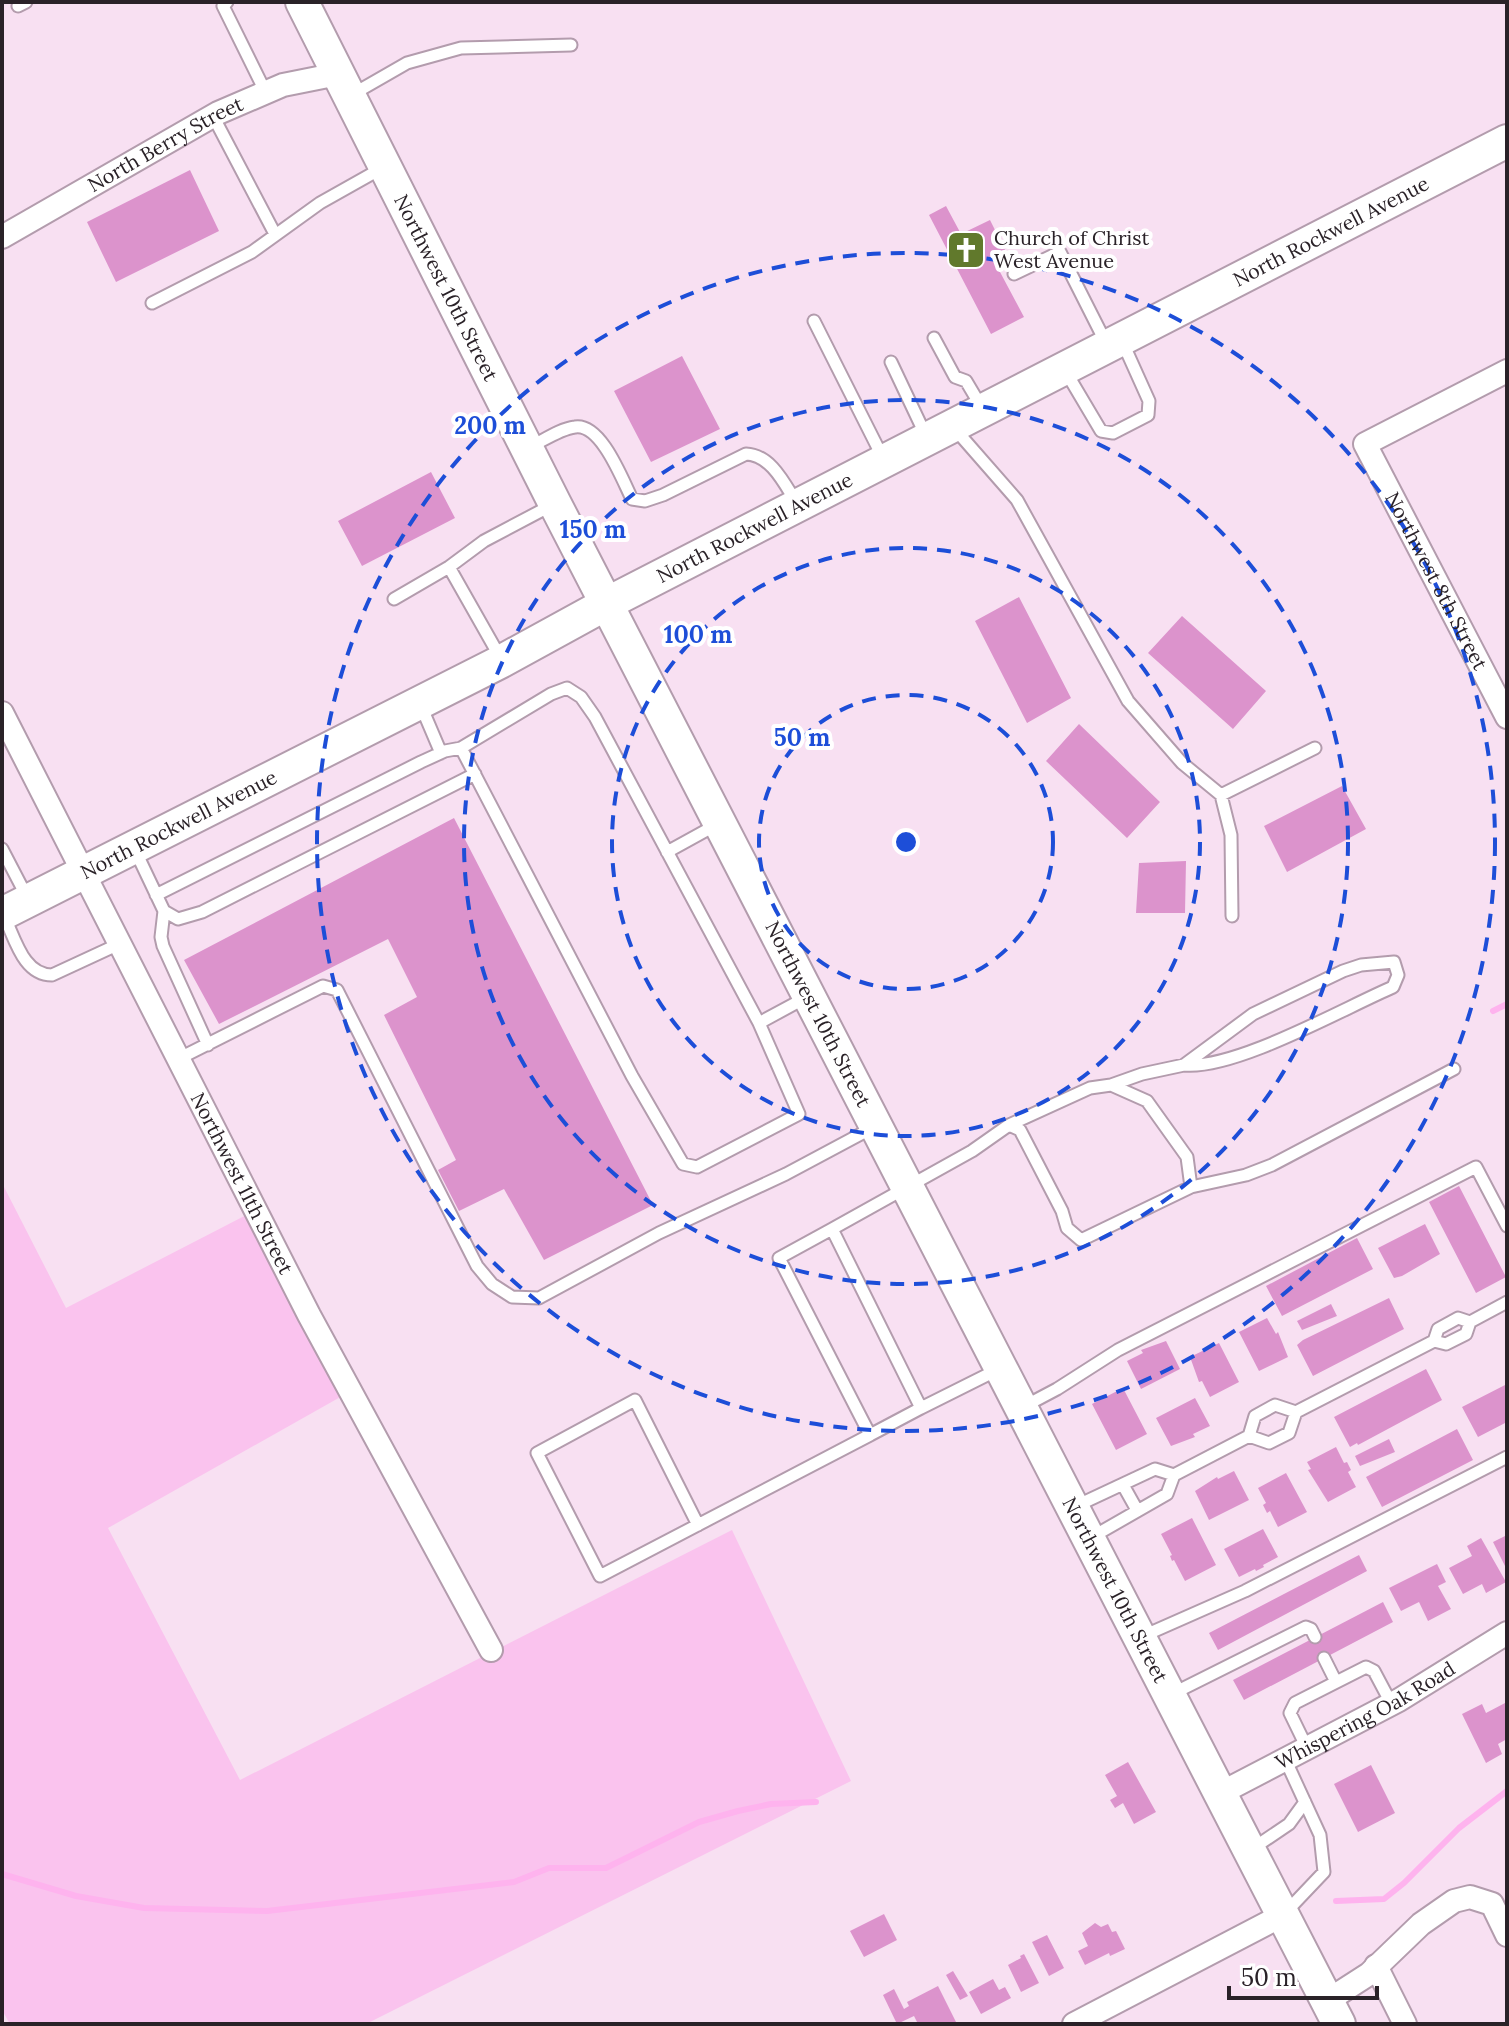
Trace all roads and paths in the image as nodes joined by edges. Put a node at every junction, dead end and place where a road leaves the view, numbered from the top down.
1 (227, 2) edge
2 (302, 2) edge
3 (571, 45) dead end
4 (344, 85) junction
5 (266, 93) junction
6 (213, 116) junction
7 (1507, 141) edge
8 (385, 167) junction
9 (275, 234) junction
10 (2, 237) edge
11 (1014, 274) dead end
12 (152, 303) dead end
13 (814, 321) dead end
14 (934, 338) dead end
15 (1115, 344) junction
16 (891, 362) dead end
17 (1065, 370) junction
18 (1507, 371) edge
19 (984, 412) junction
20 (941, 434) junction
21 (527, 449) junction
22 (885, 462) junction
23 (555, 504) junction
24 (799, 506) junction
25 (449, 567) junction
26 (394, 599) dead end
27 (606, 604) junction
28 (502, 661) junction
29 (420, 703) junction
30 (1507, 717) edge
31 (3, 718) edge
32 (461, 748) junction
33 (1315, 748) dead end
34 (441, 753) junction
35 (475, 774) junction
36 (1221, 795) junction
37 (719, 823) junction
38 (133, 847) junction
39 (2, 851) edge
40 (667, 852) junction
41 (82, 873) junction
42 (156, 895) junction
43 (11, 909) edge
44 (164, 911) junction
45 (1232, 916) dead end
46 (119, 944) junction
47 (808, 996) junction
48 (759, 1023) junction
49 (208, 1045) junction
50 (178, 1059) junction
51 (1184, 1065) junction
52 (1454, 1069) dead end
53 (1111, 1085) junction
54 (1009, 1125) junction
55 (875, 1127) junction
56 (1191, 1187) junction
57 (907, 1189) junction
58 (1507, 1226) edge
59 (832, 1229) junction
60 (1507, 1302) edge
61 (1470, 1322) junction
62 (1434, 1341) junction
63 (1000, 1368) junction
64 (921, 1408) junction
65 (1021, 1408) junction
66 (1296, 1412) junction
67 (870, 1435) junction
68 (1249, 1436) junction
69 (1507, 1457) edge
70 (1174, 1475) junction
71 (1123, 1485) junction
72 (1072, 1508) junction
73 (1137, 1510) junction
74 (698, 1525) junction
75 (1088, 1539) junction
76 (1507, 1633) edge
77 (1315, 1637) dead end
78 (1139, 1638) junction
79 (491, 1650) dead end
80 (1324, 1658) dead end
81 (1336, 1682) junction
82 (1168, 1696) junction
83 (1391, 1703) junction
84 (1307, 1748) junction
85 (1285, 1759) junction
86 (1219, 1794) junction
87 (1305, 1802) junction
88 (1250, 1851) junction
89 (1500, 1900) edge
90 (1283, 1915) junction
91 (1507, 1935) edge
92 (1376, 1966) junction
93 (1333, 2012) edge
94 (1074, 2024) edge
95 (1405, 2024) edge

1 - 5 lane
2 - 4 main road, Northwest 10th Street
3 - 4 lane
4 - 5 street, North Berry Street
4 - 8 main road, Northwest 10th Street
5 - 6 street, North Berry Street
6 - 9 lane
6 - 10 street, North Berry Street
7 - 15 main road, North Rockwell Avenue
8 - 9 lane
8 - 21 main road, Northwest 10th Street
9 - 12 lane
11 - 15 lane
13 - 22 lane
14 - 19 lane
15 - 17 main road, North Rockwell Avenue
15 - 17 lane
16 - 20 lane
17 - 19 main road, North Rockwell Avenue
18 - 30 street, Northwest 8th Street
19 - 20 main road, North Rockwell Avenue
20 - 22 main road, North Rockwell Avenue
20 - 36 lane
21 - 23 main road, Northwest 10th Street
21 - 24 lane
22 - 24 main road, North Rockwell Avenue
23 - 25 lane
23 - 27 main road, Northwest 10th Street
24 - 27 main road, North Rockwell Avenue
25 - 26 lane
25 - 28 lane
27 - 28 main road, North Rockwell Avenue
27 - 37 main road, Northwest 10th Street
28 - 29 main road, North Rockwell Avenue
29 - 34 lane
29 - 38 main road, North Rockwell Avenue
31 - 41 street, Northwest 11th Street
32 - 34 lane
32 - 35 lane
32 - 40 lane
33 - 36 lane
34 - 42 lane
35 - 44 lane
35 - 48 lane
36 - 45 lane
37 - 40 lane
37 - 47 main road, Northwest 10th Street
38 - 41 main road, North Rockwell Avenue
38 - 42 lane
39 - 43 lane
40 - 48 lane
41 - 43 main road, North Rockwell Avenue
41 - 46 street, Northwest 11th Street
42 - 44 lane
43 - 46 lane
44 - 49 lane
46 - 50 street, Northwest 11th Street
47 - 48 lane
47 - 55 main road, Northwest 10th Street
49 - 50 lane
49 - 55 lane
50 - 79 street, Northwest 11th Street
51 - 51 lane
51 - 53 lane
52 - 56 lane
53 - 54 lane
53 - 56 lane
54 - 56 lane
54 - 57 lane
55 - 57 main road, Northwest 10th Street
57 - 59 lane
57 - 63 main road, Northwest 10th Street
58 - 65 lane
59 - 64 lane
59 - 67 lane
60 - 61 lane
61 - 62 lane
61 - 62 lane
62 - 66 lane
63 - 64 lane
63 - 65 main road, Northwest 10th Street
64 - 67 lane
65 - 72 main road, Northwest 10th Street
66 - 68 lane
66 - 68 lane
67 - 74 lane
68 - 70 lane
69 - 78 lane
70 - 71 lane
70 - 73 lane
71 - 72 lane
71 - 73 lane
72 - 75 main road, Northwest 10th Street
73 - 75 lane
74 - 74 lane
75 - 78 main road, Northwest 10th Street
76 - 83 street, Whispering Oak Road
77 - 82 lane
78 - 82 main road, Northwest 10th Street
80 - 81 lane
81 - 83 lane
81 - 84 lane
82 - 86 main road, Northwest 10th Street
83 - 84 street, Whispering Oak Road
84 - 85 street, Whispering Oak Road
85 - 86 street, Whispering Oak Road
85 - 87 lane
86 - 88 main road, Northwest 10th Street
87 - 88 lane
87 - 90 lane
88 - 90 main road, Northwest 10th Street
89 - 91 street
89 - 92 street
90 - 93 main road, Northwest 10th Street
90 - 94 street
92 - 93 street
92 - 95 street

